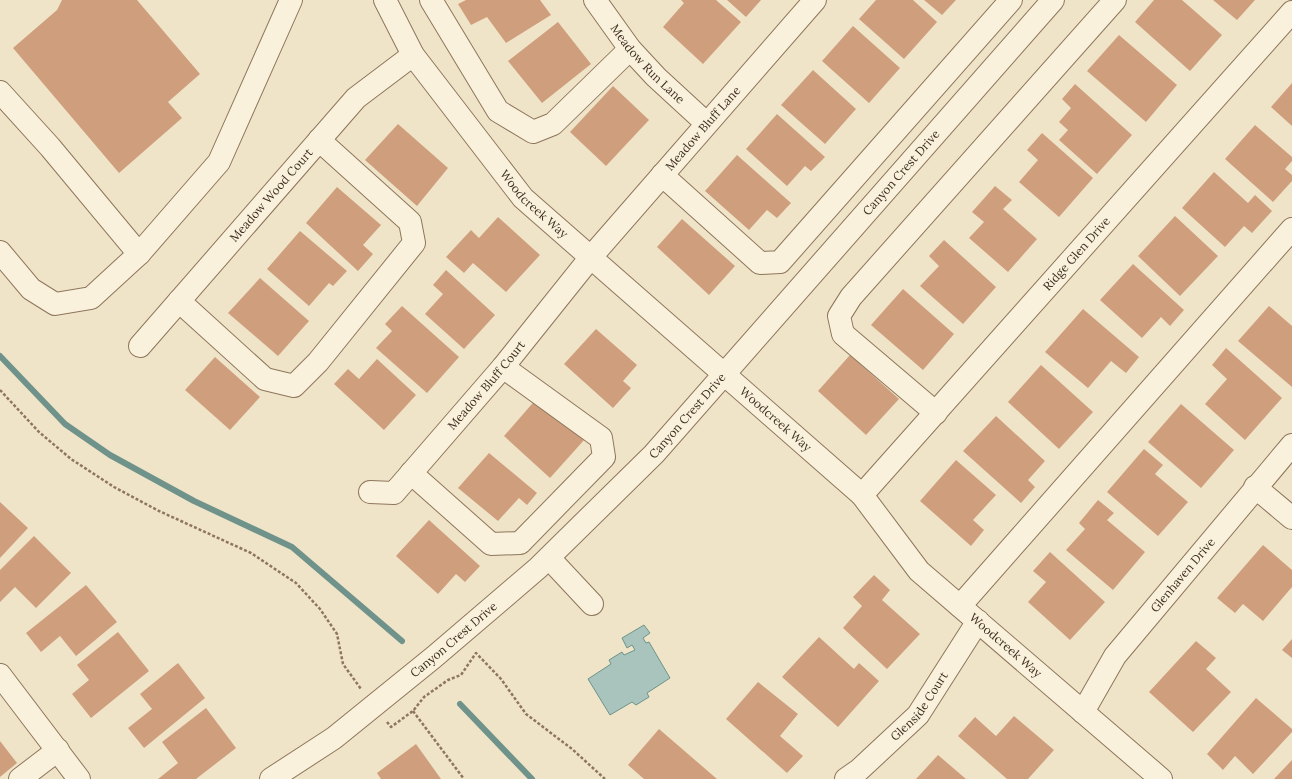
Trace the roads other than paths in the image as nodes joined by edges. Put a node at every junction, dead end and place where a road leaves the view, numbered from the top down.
1 (291, 0) edge
2 (385, 0) edge
3 (430, 0) edge
4 (595, 0) edge
5 (815, 0) edge
6 (1011, 0) edge
7 (1053, 0) edge
8 (1114, 0) edge
9 (1292, 12) edge
10 (630, 49) junction
11 (413, 55) junction
12 (0, 92) edge
13 (706, 123) junction
14 (319, 140) junction
15 (662, 175) junction
16 (1292, 229) edge
17 (0, 252) edge
18 (139, 254) junction
19 (591, 257) junction
20 (179, 301) junction
21 (140, 346) dead end
22 (504, 367) junction
23 (724, 374) junction
24 (936, 413) junction
25 (1292, 445) edge
26 (411, 473) junction
27 (1255, 487) junction
28 (370, 492) dead end
29 (862, 495) junction
30 (1292, 518) edge
31 (549, 558) junction
32 (592, 604) dead end
33 (960, 606) junction
34 (978, 621) junction
35 (0, 674) edge
36 (1083, 712) junction
37 (58, 750) junction
38 (20, 779) edge
39 (79, 779) edge
40 (271, 779) edge
41 (846, 779) edge
42 (1161, 779) edge

1 - 18 street
2 - 11 street, Woodcreek Way
3 - 10 street
4 - 10 street, Meadow Run Lane
5 - 13 street, Meadow Bluff Lane
6 - 15 street
7 - 23 street, Canyon Crest Drive
8 - 24 street
9 - 24 street, Ridge Glen Drive
10 - 13 street, Meadow Run Lane
11 - 14 street, Meadow Wood Court
11 - 19 street, Woodcreek Way
12 - 18 street
13 - 15 street, Meadow Bluff Lane
14 - 20 street, Meadow Wood Court
14 - 20 street
15 - 19 street, Meadow Bluff Lane
16 - 33 street
17 - 18 street
19 - 22 street, Meadow Bluff Court
19 - 23 street, Woodcreek Way
20 - 21 street, Meadow Wood Court
22 - 26 street, Meadow Bluff Court
22 - 26 street
23 - 29 street, Woodcreek Way
23 - 31 street, Canyon Crest Drive
24 - 29 street, Ridge Glen Drive
25 - 27 street, Glenhaven Drive
26 - 28 street, Meadow Bluff Court
27 - 30 street
27 - 36 street, Glenhaven Drive
29 - 33 street, Woodcreek Way
31 - 32 street
31 - 40 street, Canyon Crest Drive
33 - 34 street, Woodcreek Way
34 - 36 street, Woodcreek Way
34 - 41 street, Glenside Court
35 - 37 street
36 - 42 street, Woodcreek Way
37 - 38 street
37 - 39 street

